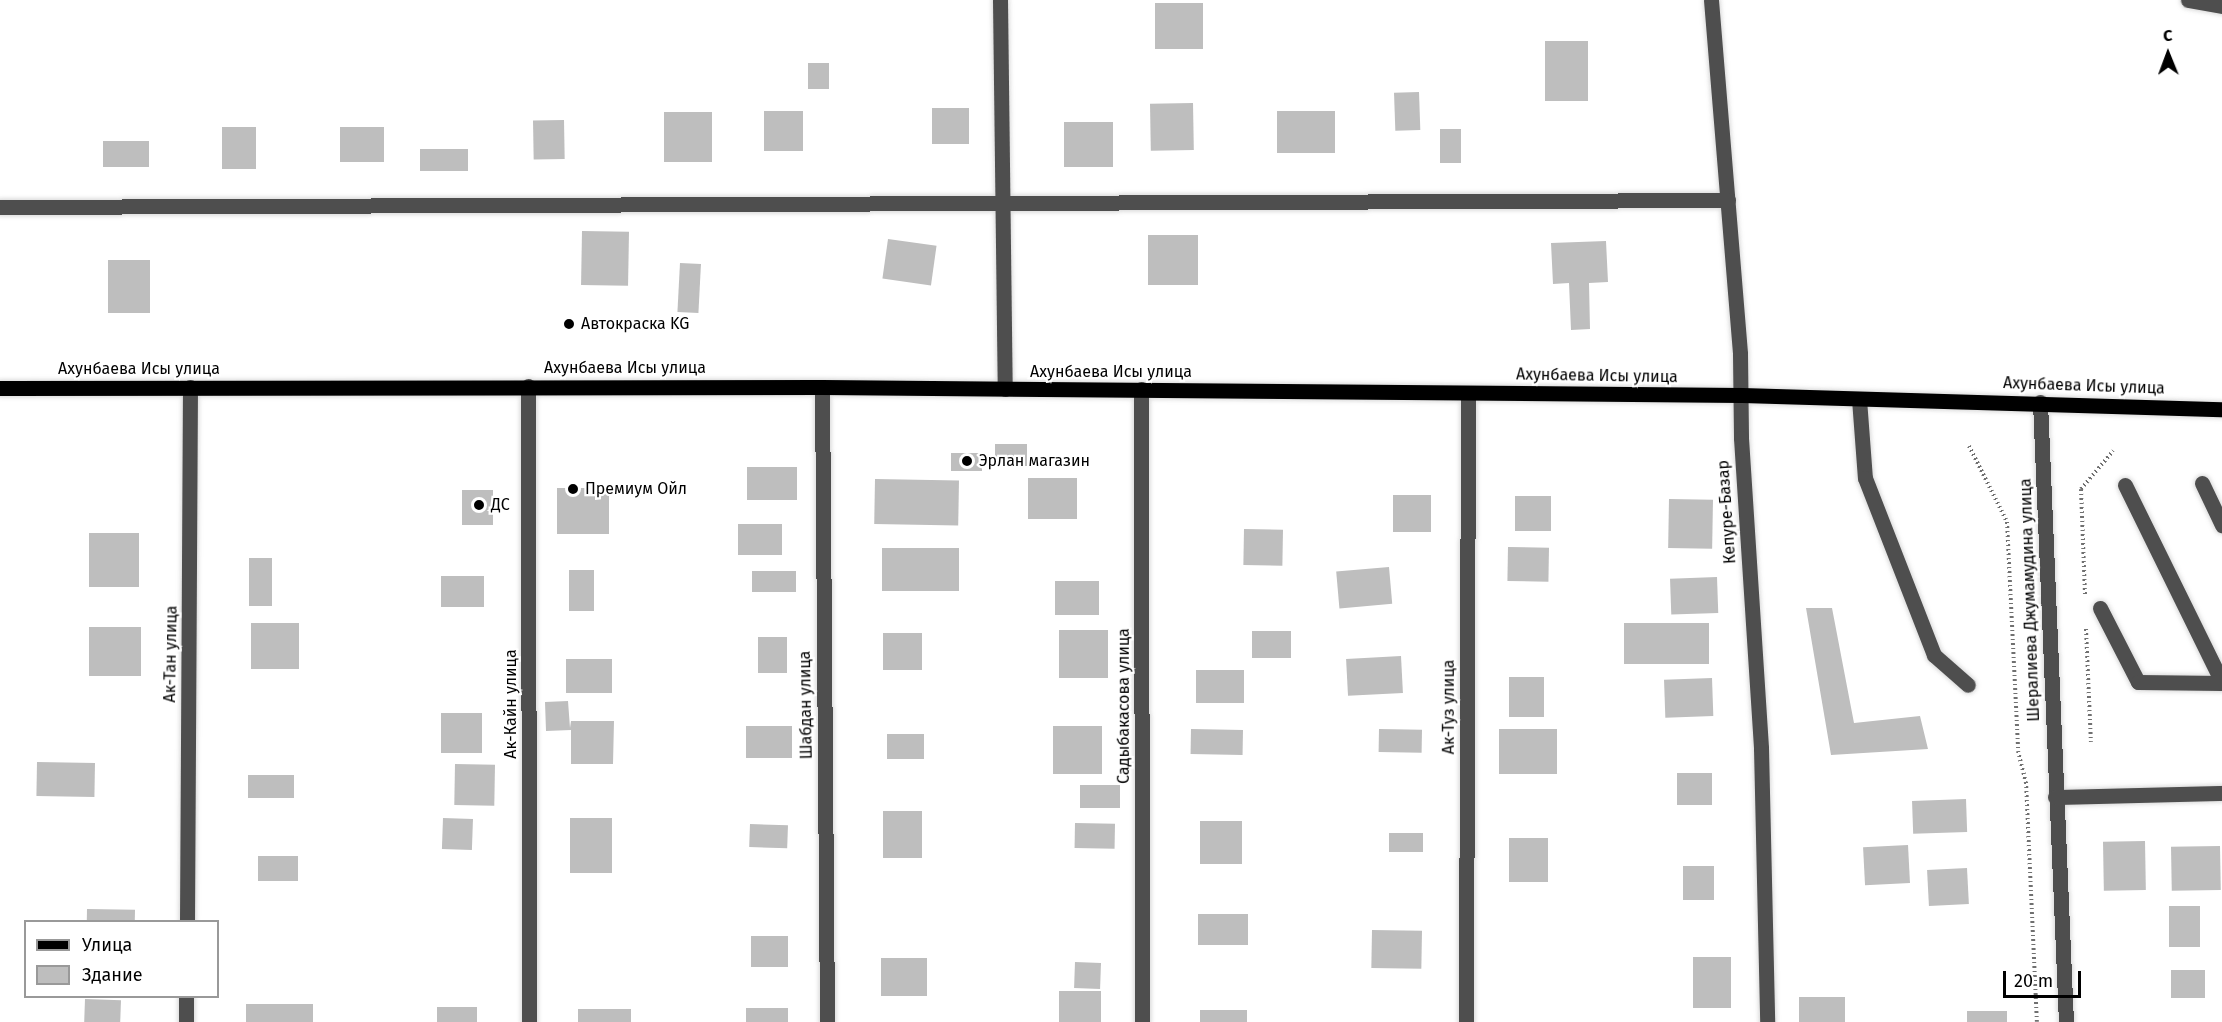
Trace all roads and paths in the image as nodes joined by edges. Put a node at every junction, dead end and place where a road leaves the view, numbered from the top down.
1 (1000, 0) edge
2 (1711, 0) edge
3 (2188, 0) edge
4 (2222, 6) edge
5 (1728, 200) junction
6 (1002, 203) junction
7 (0, 207) edge
8 (528, 386) junction
9 (0, 387) edge
10 (190, 387) junction
11 (822, 387) junction
12 (1005, 389) junction
13 (1141, 389) junction
14 (1468, 393) junction
15 (1741, 395) junction
16 (1858, 399) junction
17 (2040, 402) junction
18 (2222, 410) edge
19 (1968, 446) dead end
20 (2202, 483) dead end
21 (2125, 485) dead end
22 (2222, 525) edge
23 (2100, 609) dead end
24 (2222, 682) edge
25 (1968, 685) dead end
26 (2222, 793) edge
27 (2055, 797) junction
28 (187, 920) edge
29 (186, 998) edge
30 (186, 1022) edge
31 (529, 1022) edge
32 (827, 1022) edge
33 (1142, 1022) edge
34 (1466, 1022) edge
35 (1767, 1022) edge
36 (2037, 1022) edge
37 (2066, 1022) edge

1 - 6 street
2 - 5 street, Кепуре-Базар
3 - 4 street
5 - 6 street
5 - 15 street, Кепуре-Базар
6 - 7 street
6 - 12 street
8 - 10 main road, Ахунбаева Исы улица
8 - 11 main road, Ахунбаева Исы улица
8 - 31 street, Ак-Кайн улица
9 - 10 main road, Ахунбаева Исы улица
10 - 28 street, Ак-Тан улица
11 - 12 main road, Ахунбаева Исы улица
11 - 32 street, Шабдан улица
12 - 13 main road, Ахунбаева Исы улица
13 - 14 main road, Ахунбаева Исы улица
13 - 33 street, Садыбакасова улица
14 - 15 main road, Ахунбаева Исы улица
14 - 34 street, Ак-Туз улица
15 - 16 main road, Ахунбаева Исы улица
15 - 35 street, Кепуре-Базар
16 - 17 main road, Ахунбаева Исы улица
16 - 25 street
17 - 18 main road, Ахунбаева Исы улица
17 - 27 street, Шералиева Джумамудина улица
19 - 36 path
20 - 22 street
21 - 24 street
23 - 24 street
26 - 27 street
27 - 37 street, Шералиева Джумамудина улица
29 - 30 street

